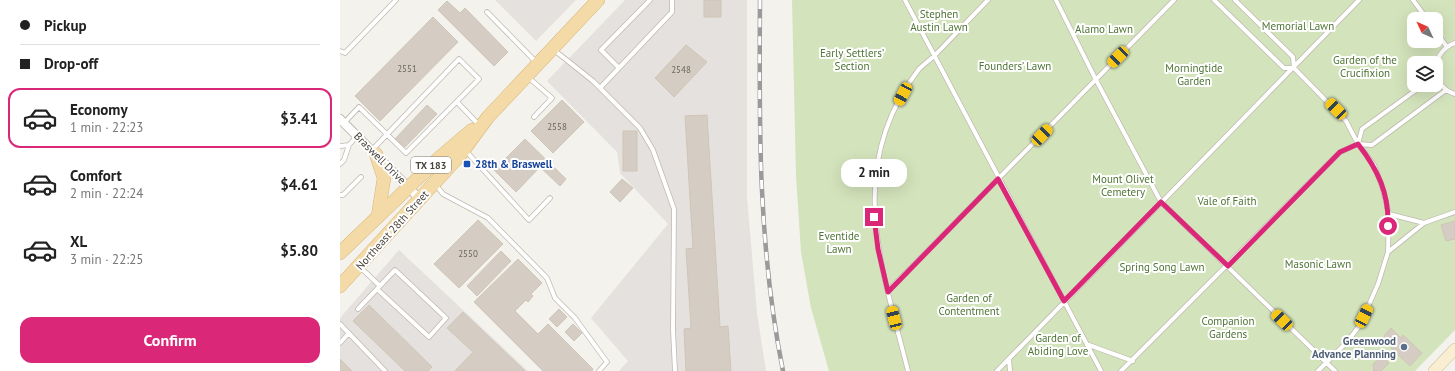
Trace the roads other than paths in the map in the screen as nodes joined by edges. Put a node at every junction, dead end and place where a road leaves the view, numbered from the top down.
1 (396, 0) edge
2 (598, 0) edge
3 (650, 0) edge
4 (672, 0) edge
5 (905, 0) edge
6 (988, 0) edge
7 (1056, 0) edge
8 (1174, 0) edge
9 (1214, 0) edge
10 (1235, 0) edge
11 (1359, 0) edge
12 (1413, 0) edge
13 (487, 12) dead end
14 (1422, 12) edge
15 (1443, 42) edge
16 (1455, 43) edge
17 (1447, 47) junction
18 (552, 48) junction
19 (340, 51) edge
20 (934, 56) junction
21 (1440, 56) edge
22 (538, 63) junction
23 (619, 68) junction
24 (1294, 68) junction
25 (526, 75) junction
26 (1096, 80) junction
27 (1443, 87) edge
28 (600, 88) junction
29 (1446, 90) junction
30 (1413, 92) edge
31 (1455, 94) edge
32 (456, 102) junction
33 (534, 117) dead end
34 (342, 121) edge
35 (483, 121) junction
36 (387, 134) junction
37 (357, 136) junction
38 (1358, 144) junction
39 (349, 145) junction
40 (340, 146) edge
41 (465, 149) junction
42 (374, 152) junction
43 (340, 164) edge
44 (361, 177) dead end
45 (998, 179) junction
46 (434, 183) junction
47 (409, 186) junction
48 (340, 195) edge
49 (550, 198) dead end
50 (420, 199) junction
51 (1161, 202) junction
52 (1455, 212) edge
53 (1388, 214) junction
54 (378, 216) junction
55 (1424, 223) junction
56 (1388, 252) junction
57 (340, 253) edge
58 (358, 266) junction
59 (1228, 266) junction
60 (340, 286) edge
61 (379, 287) junction
62 (888, 292) junction
63 (1064, 301) junction
64 (358, 309) dead end
65 (340, 324) edge
66 (349, 333) junction
67 (340, 343) edge
68 (1088, 345) junction
69 (1455, 349) edge
70 (1009, 359) junction
71 (1133, 361) junction
72 (1326, 363) junction
73 (385, 371) edge
74 (599, 371) edge
75 (675, 371) edge
76 (908, 371) edge
77 (997, 371) edge
78 (1010, 371) edge
79 (1101, 371) edge
80 (1121, 371) edge
81 (1318, 371) edge
82 (1335, 371) edge
83 (1434, 371) edge

1 - 19 lane
2 - 18 main road, Northeast 28th Street / TX 183
3 - 23 lane
4 - 23 lane
5 - 20 lane
6 - 20 lane
7 - 26 lane
8 - 26 lane
9 - 24 lane
10 - 24 lane
11 - 24 lane
12 - 14 lane
13 - 22 lane
15 - 17 lane
16 - 17 lane
17 - 21 lane
18 - 22 main road, Northeast 28th Street / TX 183
18 - 28 lane
20 - 45 lane
20 - 62 lane
22 - 25 main road, Northeast 28th Street / TX 183
23 - 28 lane
24 - 38 lane
24 - 51 lane
25 - 33 lane
25 - 35 main road, Northeast 28th Street / TX 183
26 - 45 lane
26 - 51 lane
27 - 29 lane
28 - 75 lane
29 - 31 lane
29 - 38 lane
30 - 38 lane
32 - 35 lane
32 - 36 lane
32 - 36 lane
34 - 36 lane
34 - 37 street, Braswell Drive
35 - 41 main road, Northeast 28th Street / TX 183
35 - 47 main road, Northeast 28th Street / TX 183
36 - 42 lane
37 - 39 lane
37 - 42 street, Braswell Drive
38 - 53 lane
38 - 59 lane
39 - 40 lane
39 - 43 lane
41 - 46 main road, Northeast 28th Street / TX 183
41 - 49 lane
42 - 47 street, Braswell Drive
42 - 54 main road
44 - 48 lane
45 - 62 lane
45 - 63 lane
46 - 50 main road, Northeast 28th Street / TX 183
46 - 74 lane
47 - 50 street, Braswell Drive
47 - 54 main road, Northeast 28th Street / TX 183
50 - 58 main road, Northeast 28th Street / TX 183
51 - 59 lane
51 - 63 lane
52 - 55 lane
53 - 55 lane
53 - 56 lane
54 - 57 main road, Northeast 28th Street / TX 183
55 - 56 lane
56 - 72 lane
58 - 60 main road, Northeast 28th Street / TX 183
58 - 61 lane
59 - 71 lane
59 - 72 lane
61 - 61 lane
61 - 64 lane
62 - 76 lane
63 - 68 lane
63 - 70 lane
65 - 66 lane
66 - 67 lane
66 - 73 lane
68 - 71 lane
68 - 79 lane
69 - 83 street
70 - 77 lane
70 - 78 lane
71 - 80 lane
72 - 81 lane
72 - 82 lane

